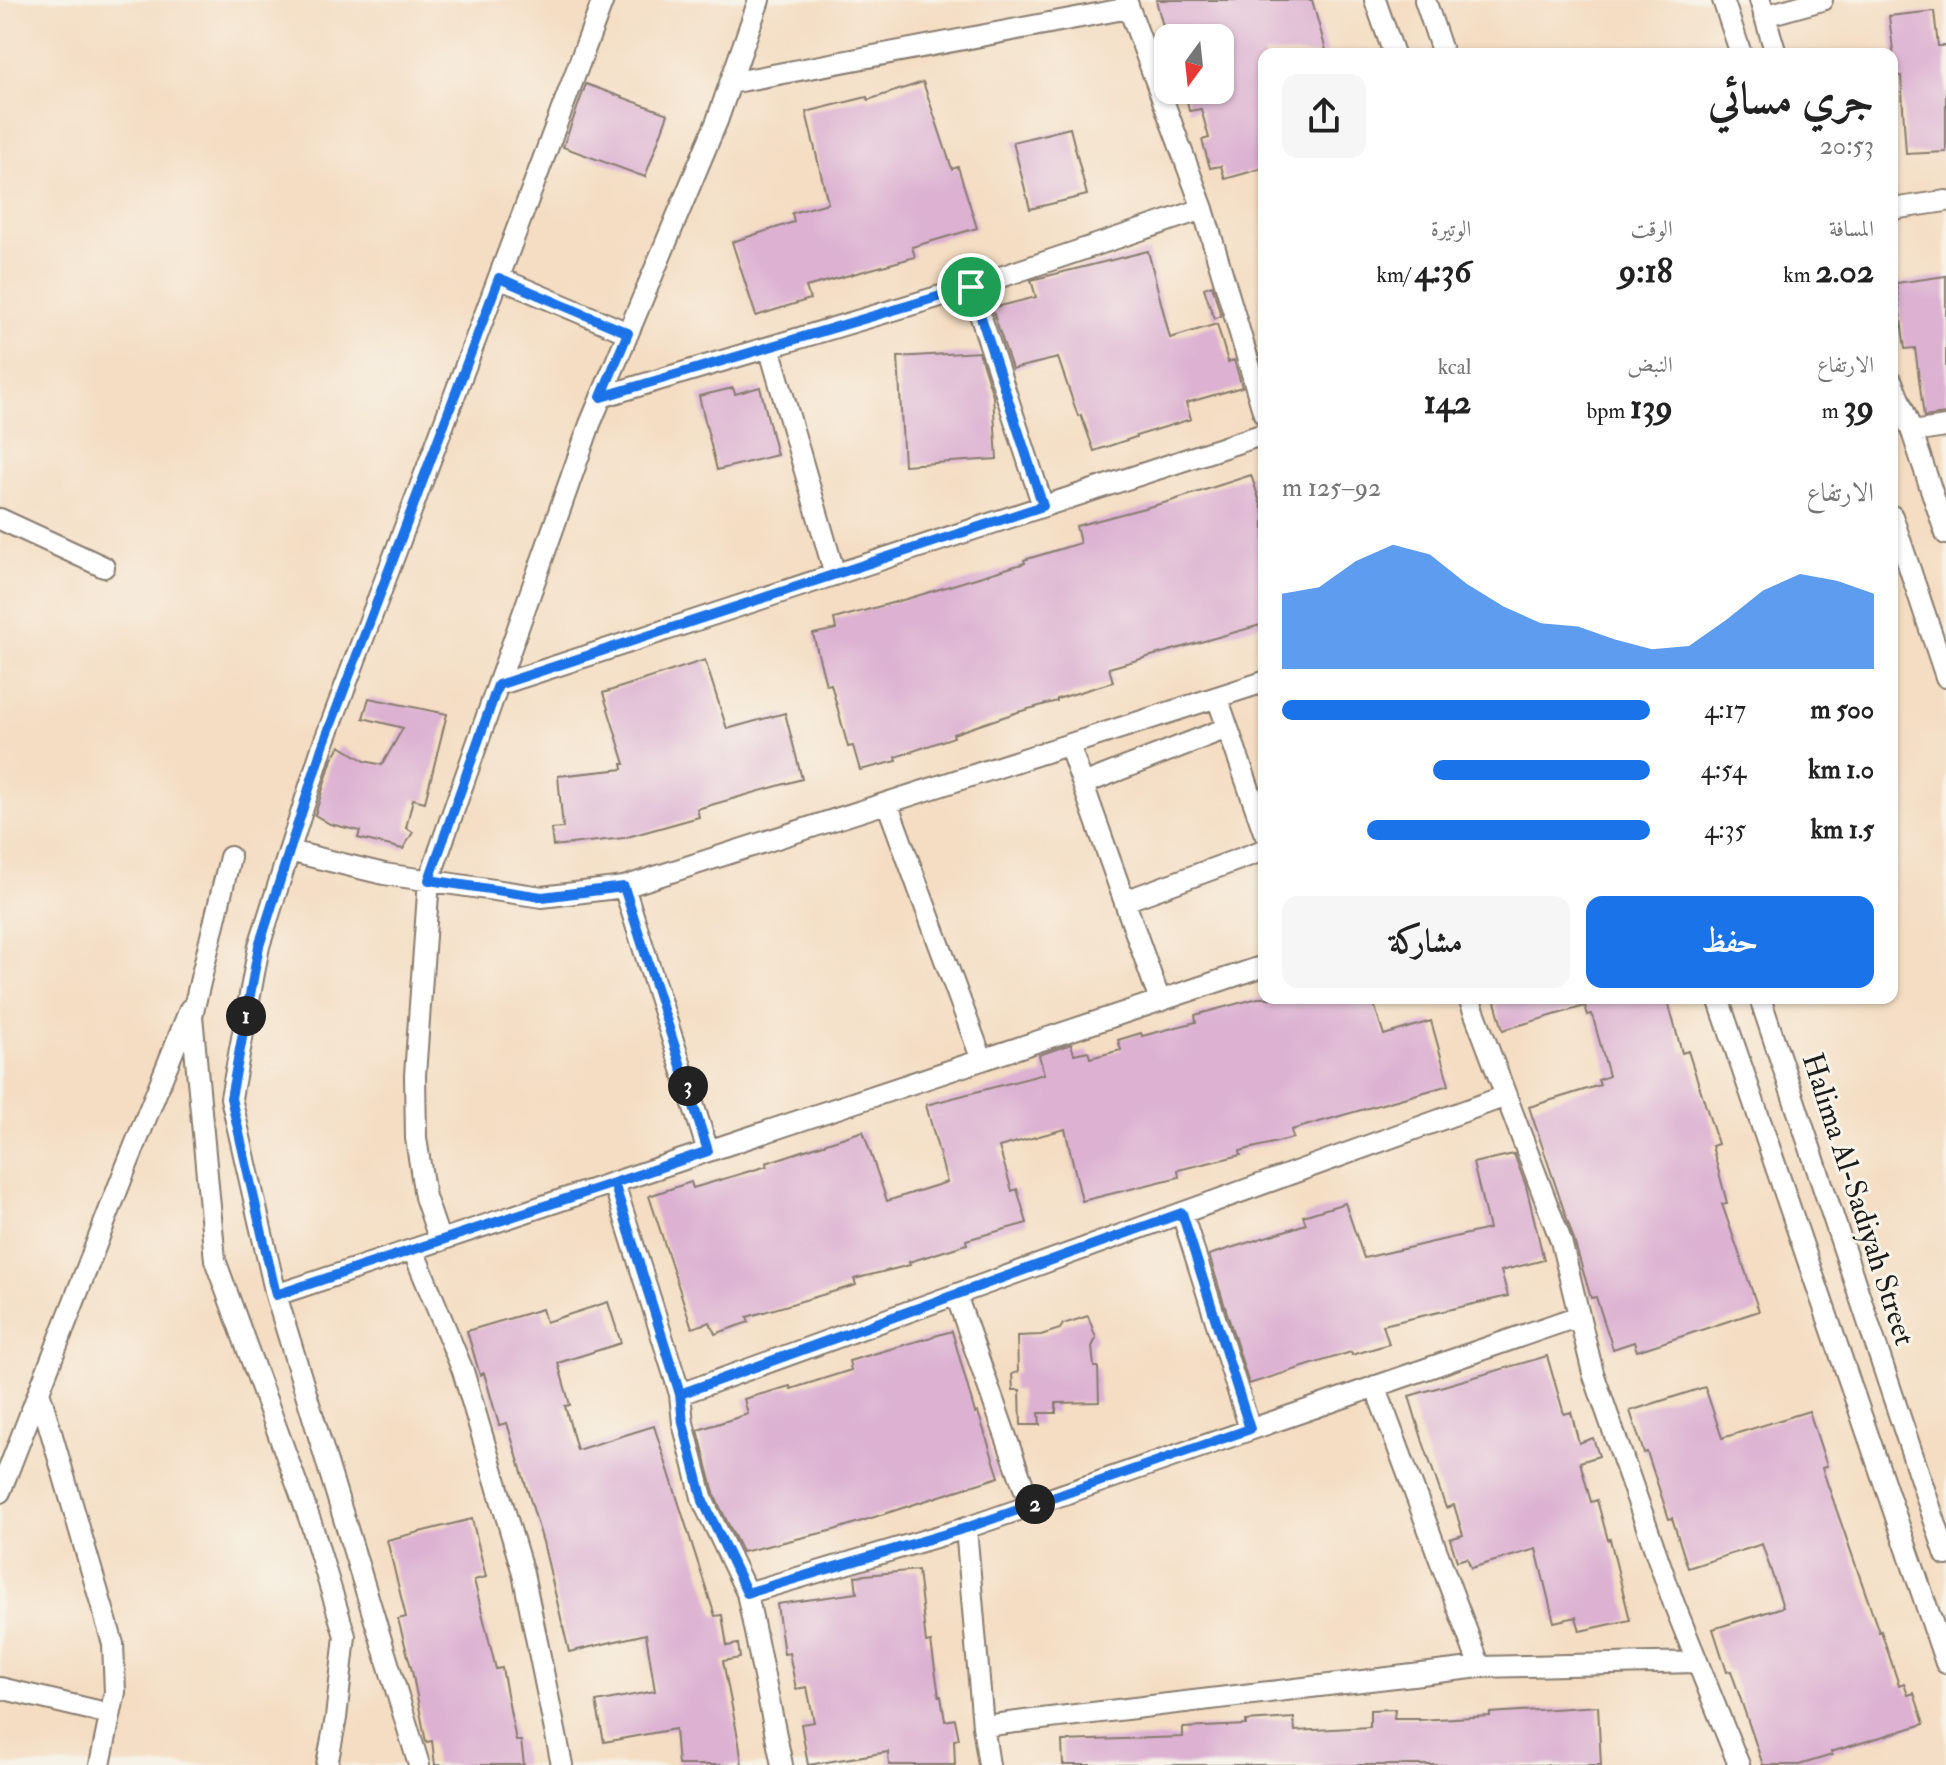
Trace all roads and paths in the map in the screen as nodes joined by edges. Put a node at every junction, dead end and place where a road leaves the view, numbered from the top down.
1 (603, 0) edge
2 (759, 0) edge
3 (1375, 0) edge
4 (1425, 0) edge
5 (1723, 0) edge
6 (1822, 0) edge
7 (1127, 4) edge
8 (1762, 8) edge
9 (1392, 48) edge
10 (1441, 48) edge
11 (1739, 48) edge
12 (1774, 48) edge
13 (730, 83) junction
14 (1946, 201) edge
15 (1898, 208) edge
16 (1203, 209) junction
17 (499, 278) junction
18 (971, 287) junction
19 (628, 333) junction
20 (769, 347) junction
21 (1258, 394) edge
22 (601, 397) junction
23 (1898, 397) edge
24 (1946, 427) edge
25 (1912, 432) junction
26 (1258, 436) edge
27 (1043, 506) junction
28 (0, 519) edge
29 (1898, 534) edge
30 (1946, 534) edge
31 (104, 567) dead end
32 (835, 575) junction
33 (1946, 677) edge
34 (1258, 684) edge
35 (498, 685) junction
36 (1217, 697) junction
37 (1227, 728) junction
38 (1069, 745) junction
39 (1083, 784) junction
40 (887, 803) junction
41 (1258, 815) edge
42 (289, 851) junction
43 (1258, 852) edge
44 (230, 857) dead end
45 (429, 880) junction
46 (624, 887) junction
47 (1125, 901) junction
48 (1258, 968) edge
49 (199, 986) junction
50 (1160, 1001) junction
51 (1471, 1004) edge
52 (1720, 1004) edge
53 (1762, 1004) edge
54 (982, 1060) junction
55 (1506, 1096) junction
56 (708, 1151) junction
57 (614, 1183) junction
58 (1182, 1213) junction
59 (440, 1241) junction
60 (413, 1250) junction
61 (276, 1295) junction
62 (956, 1295) junction
63 (1579, 1316) junction
64 (1375, 1386) junction
65 (39, 1391) junction
66 (680, 1394) junction
67 (1250, 1429) junction
68 (0, 1492) edge
69 (1030, 1505) junction
70 (966, 1528) junction
71 (1946, 1555) edge
72 (747, 1593) junction
73 (1697, 1662) junction
74 (1946, 1663) edge
75 (1480, 1667) junction
76 (0, 1688) edge
77 (110, 1714) junction
78 (983, 1726) junction
79 (100, 1765) edge
80 (327, 1765) edge
81 (419, 1765) edge
82 (562, 1765) edge
83 (782, 1765) edge
84 (989, 1765) edge
85 (1739, 1765) edge

1 - 17 street
2 - 13 street
3 - 9 street
4 - 10 street
5 - 11 street
6 - 8 street
7 - 13 street
7 - 16 street
8 - 12 street
13 - 19 street
14 - 15 street
16 - 18 street
16 - 21 street
17 - 19 street
17 - 42 street
18 - 20 street
18 - 27 street
19 - 22 street
20 - 22 street
20 - 32 street
22 - 35 street
23 - 25 street
24 - 25 street
25 - 30 street
26 - 27 street
27 - 32 street
28 - 31 street
29 - 33 street
32 - 35 street
34 - 36 street
35 - 45 street
36 - 37 street
36 - 38 street
37 - 39 street
37 - 41 street
38 - 39 street
38 - 40 street
39 - 47 street
40 - 46 street
40 - 54 street
42 - 45 street
42 - 61 street
43 - 47 street
44 - 49 street
45 - 46 street
45 - 59 street
46 - 56 street
47 - 50 street
48 - 50 street
49 - 65 street
49 - 80 street
50 - 54 street
51 - 55 street
52 - 74 street
53 - 71 street, Halima Al-Sadiyah Street
54 - 56 street
55 - 58 street
55 - 63 street
56 - 57 street
57 - 59 street
57 - 66 street
58 - 62 street
58 - 67 street
59 - 60 street
60 - 61 street
60 - 82 street
61 - 81 street
62 - 66 street
62 - 69 street
63 - 64 street
63 - 73 street
64 - 67 street
64 - 75 street
65 - 68 street
65 - 77 street
66 - 72 street
67 - 69 street
69 - 70 street
70 - 72 street
70 - 78 street
72 - 83 street
73 - 75 street
73 - 85 street
75 - 78 street
76 - 77 street
77 - 79 street
78 - 84 street

